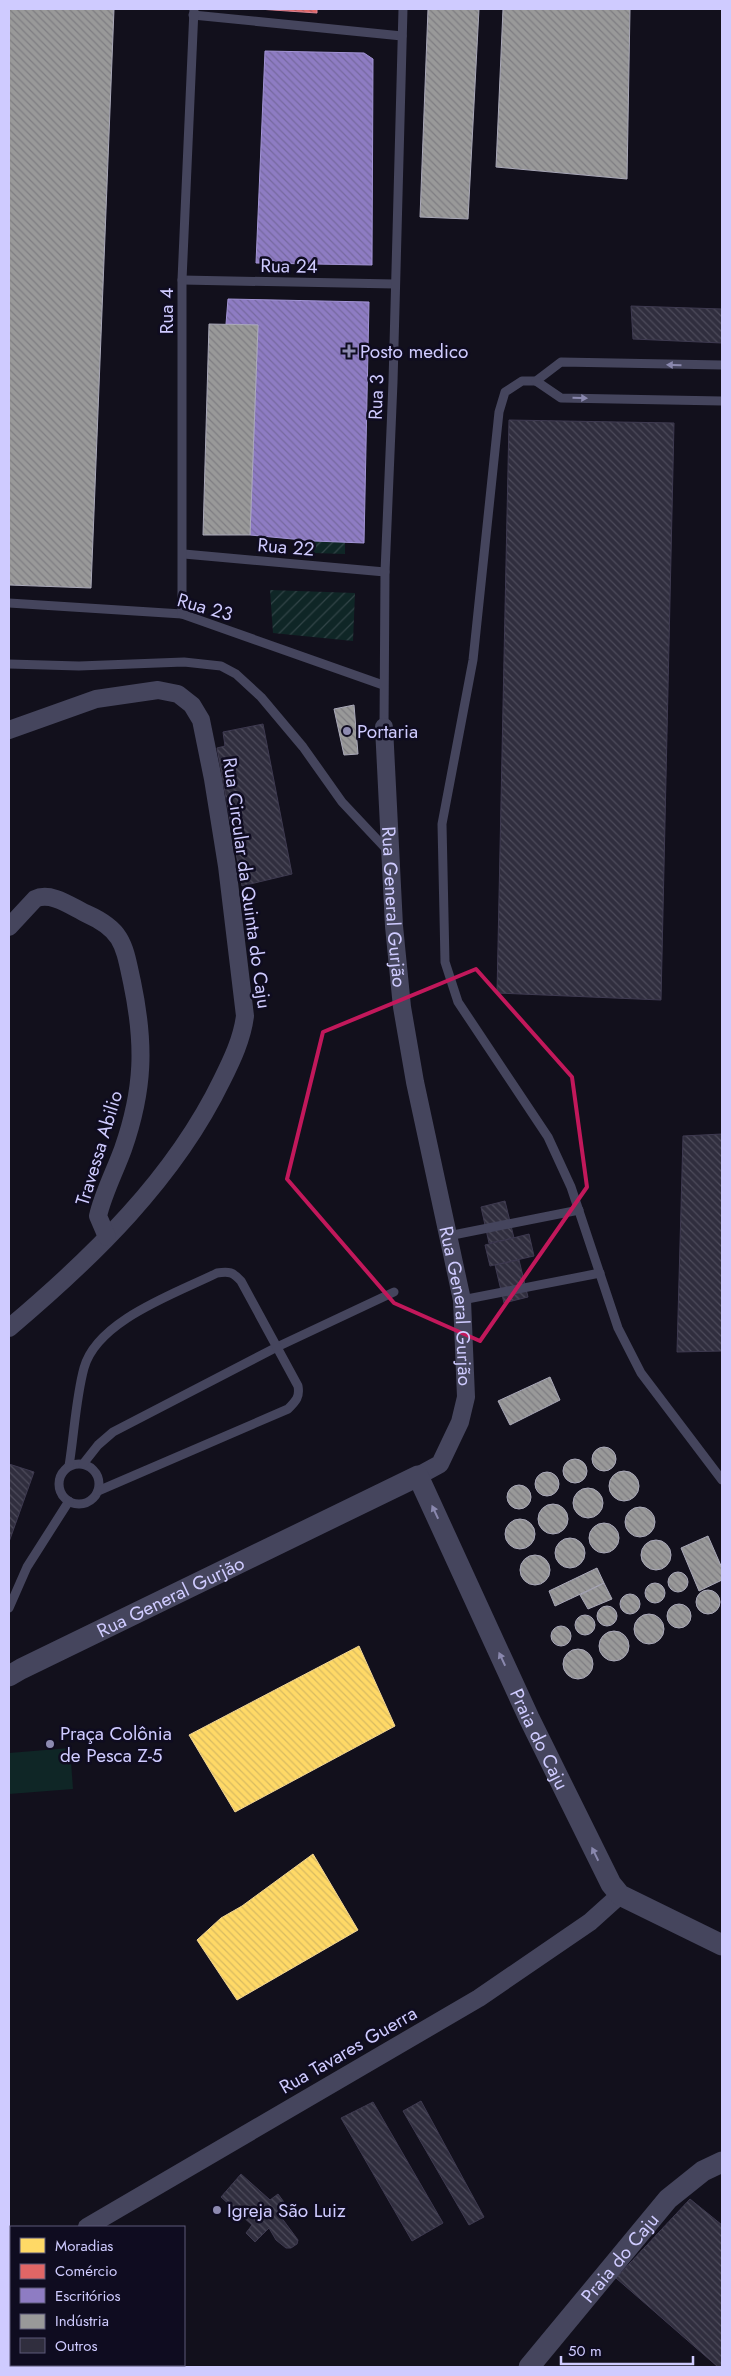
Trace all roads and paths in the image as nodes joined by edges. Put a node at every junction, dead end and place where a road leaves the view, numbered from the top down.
1 (403, 9) edge
2 (194, 12) edge
3 (402, 36) junction
4 (182, 280) junction
5 (395, 284) junction
6 (722, 366) edge
7 (536, 381) junction
8 (722, 401) edge
9 (184, 554) junction
10 (385, 572) junction
11 (9, 603) edge
12 (182, 614) junction
13 (9, 664) edge
14 (383, 685) junction
15 (384, 727) joint
16 (9, 730) edge
17 (391, 854) junction
18 (9, 927) edge
19 (580, 1210) junction
20 (448, 1236) junction
21 (107, 1237) junction
22 (600, 1272) junction
23 (394, 1292) dead end
24 (462, 1300) junction
25 (9, 1328) edge
26 (277, 1347) junction
27 (83, 1464) junction
28 (69, 1466) junction
29 (418, 1476) junction
30 (722, 1480) edge
31 (98, 1491) junction
32 (69, 1501) junction
33 (9, 1608) edge
34 (9, 1676) edge
35 (620, 1895) junction
36 (722, 1945) edge
37 (722, 2162) edge
38 (88, 2226) edge
39 (529, 2367) edge

1 - 3 lane, Rua 3
2 - 3 lane
2 - 4 lane, Rua 4
3 - 5 lane, Rua 3
4 - 5 lane, Rua 24
4 - 9 lane, Rua 4
5 - 10 lane, Rua 3
6 -> 7 lane
7 -> 8 lane
7 - 19 lane
9 - 10 lane, Rua 22
9 - 12 lane, Rua 4
10 - 14 lane, Rua 3
11 - 12 lane, Rua 23
12 - 14 lane, Rua 23
13 - 17 lane
14 - 15 lane, Rua 3
15 - 17 street, Rua General Gurjão
16 - 21 street, Rua Circular da Quinta do Caju
17 - 20 street, Rua General Gurjão
18 - 21 street, Travessa Abilio
19 - 20 lane
19 - 22 lane
20 - 24 street, Rua General Gurjão
21 - 25 street, Rua Circular da Quinta do Caju
22 - 24 lane
22 - 30 lane
23 - 26 lane
24 - 29 street, Rua General Gurjão
26 - 27 lane
26 - 28 lane
26 - 31 lane
27 - 28 lane
27 - 31 lane
28 - 32 lane
29 - 34 street, Rua General Gurjão
35 -> 29 street, Praia do Caju
31 - 32 lane
32 - 33 lane
35 - 36 street, Praia do Caju
35 - 38 street, Rua Tavares Guerra
37 - 39 street, Praia do Caju

